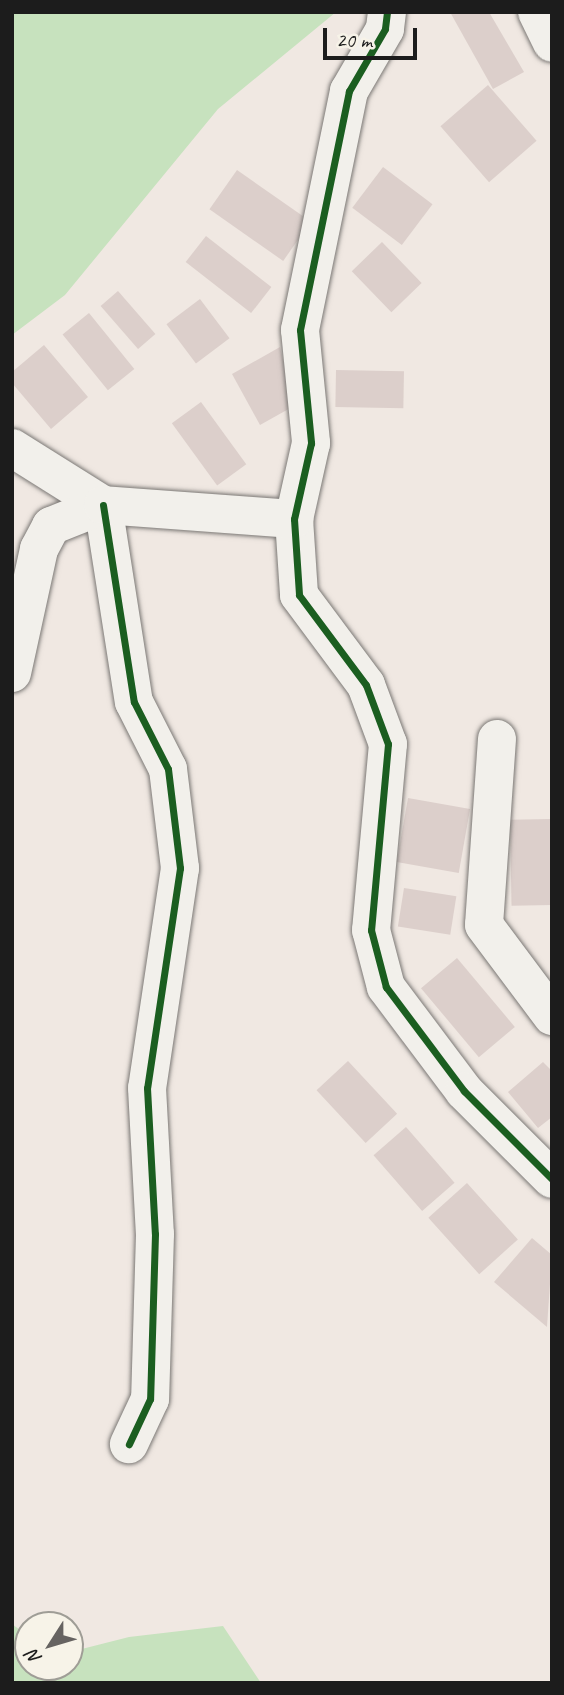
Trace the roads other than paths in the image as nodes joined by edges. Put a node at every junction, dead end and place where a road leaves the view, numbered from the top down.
1 (387, 12) edge
2 (537, 12) edge
3 (552, 43) edge
4 (12, 448) edge
5 (103, 505) junction
6 (294, 519) junction
7 (12, 673) edge
8 (497, 739) dead end
9 (552, 1016) edge
10 (552, 1179) edge
11 (129, 1444) dead end

1 - 6 street
2 - 3 street
4 - 5 street
5 - 6 street
5 - 7 street
5 - 11 street
6 - 10 street
8 - 9 street

